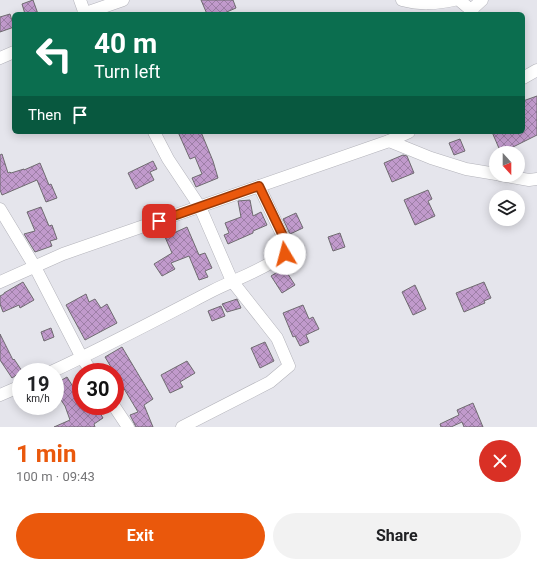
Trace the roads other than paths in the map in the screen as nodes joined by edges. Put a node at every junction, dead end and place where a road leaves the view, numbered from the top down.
1 (80, 0) edge
2 (123, 0) edge
3 (402, 0) edge
4 (454, 0) edge
5 (459, 0) edge
6 (482, 0) edge
7 (84, 12) edge
8 (90, 12) edge
9 (472, 12) edge
10 (12, 53) edge
11 (0, 58) edge
12 (537, 70) edge
13 (525, 77) edge
14 (155, 134) edge
15 (405, 134) edge
16 (389, 141) junction
17 (489, 173) edge
18 (525, 179) edge
19 (537, 179) edge
20 (259, 186) junction
21 (200, 206) junction
22 (0, 209) edge
23 (35, 266) junction
24 (232, 281) junction
25 (0, 282) edge
26 (82, 358) junction
27 (86, 363) edge
28 (64, 366) edge
29 (12, 390) edge
30 (0, 395) edge
31 (120, 415) edge
32 (128, 427) edge
33 (182, 427) edge

1 - 7 street
2 - 8 street
3 - 4 street
5 - 9 street
6 - 9 street
10 - 11 street
12 - 13 street
14 - 21 street
15 - 16 street
16 - 17 street
16 - 20 street
18 - 19 street
20 - 21 street
20 - 24 street
21 - 23 street
21 - 24 street
22 - 23 street
23 - 25 street
23 - 26 street
24 - 26 street
24 - 33 street
26 - 27 street
26 - 28 street
29 - 30 street
31 - 32 street

